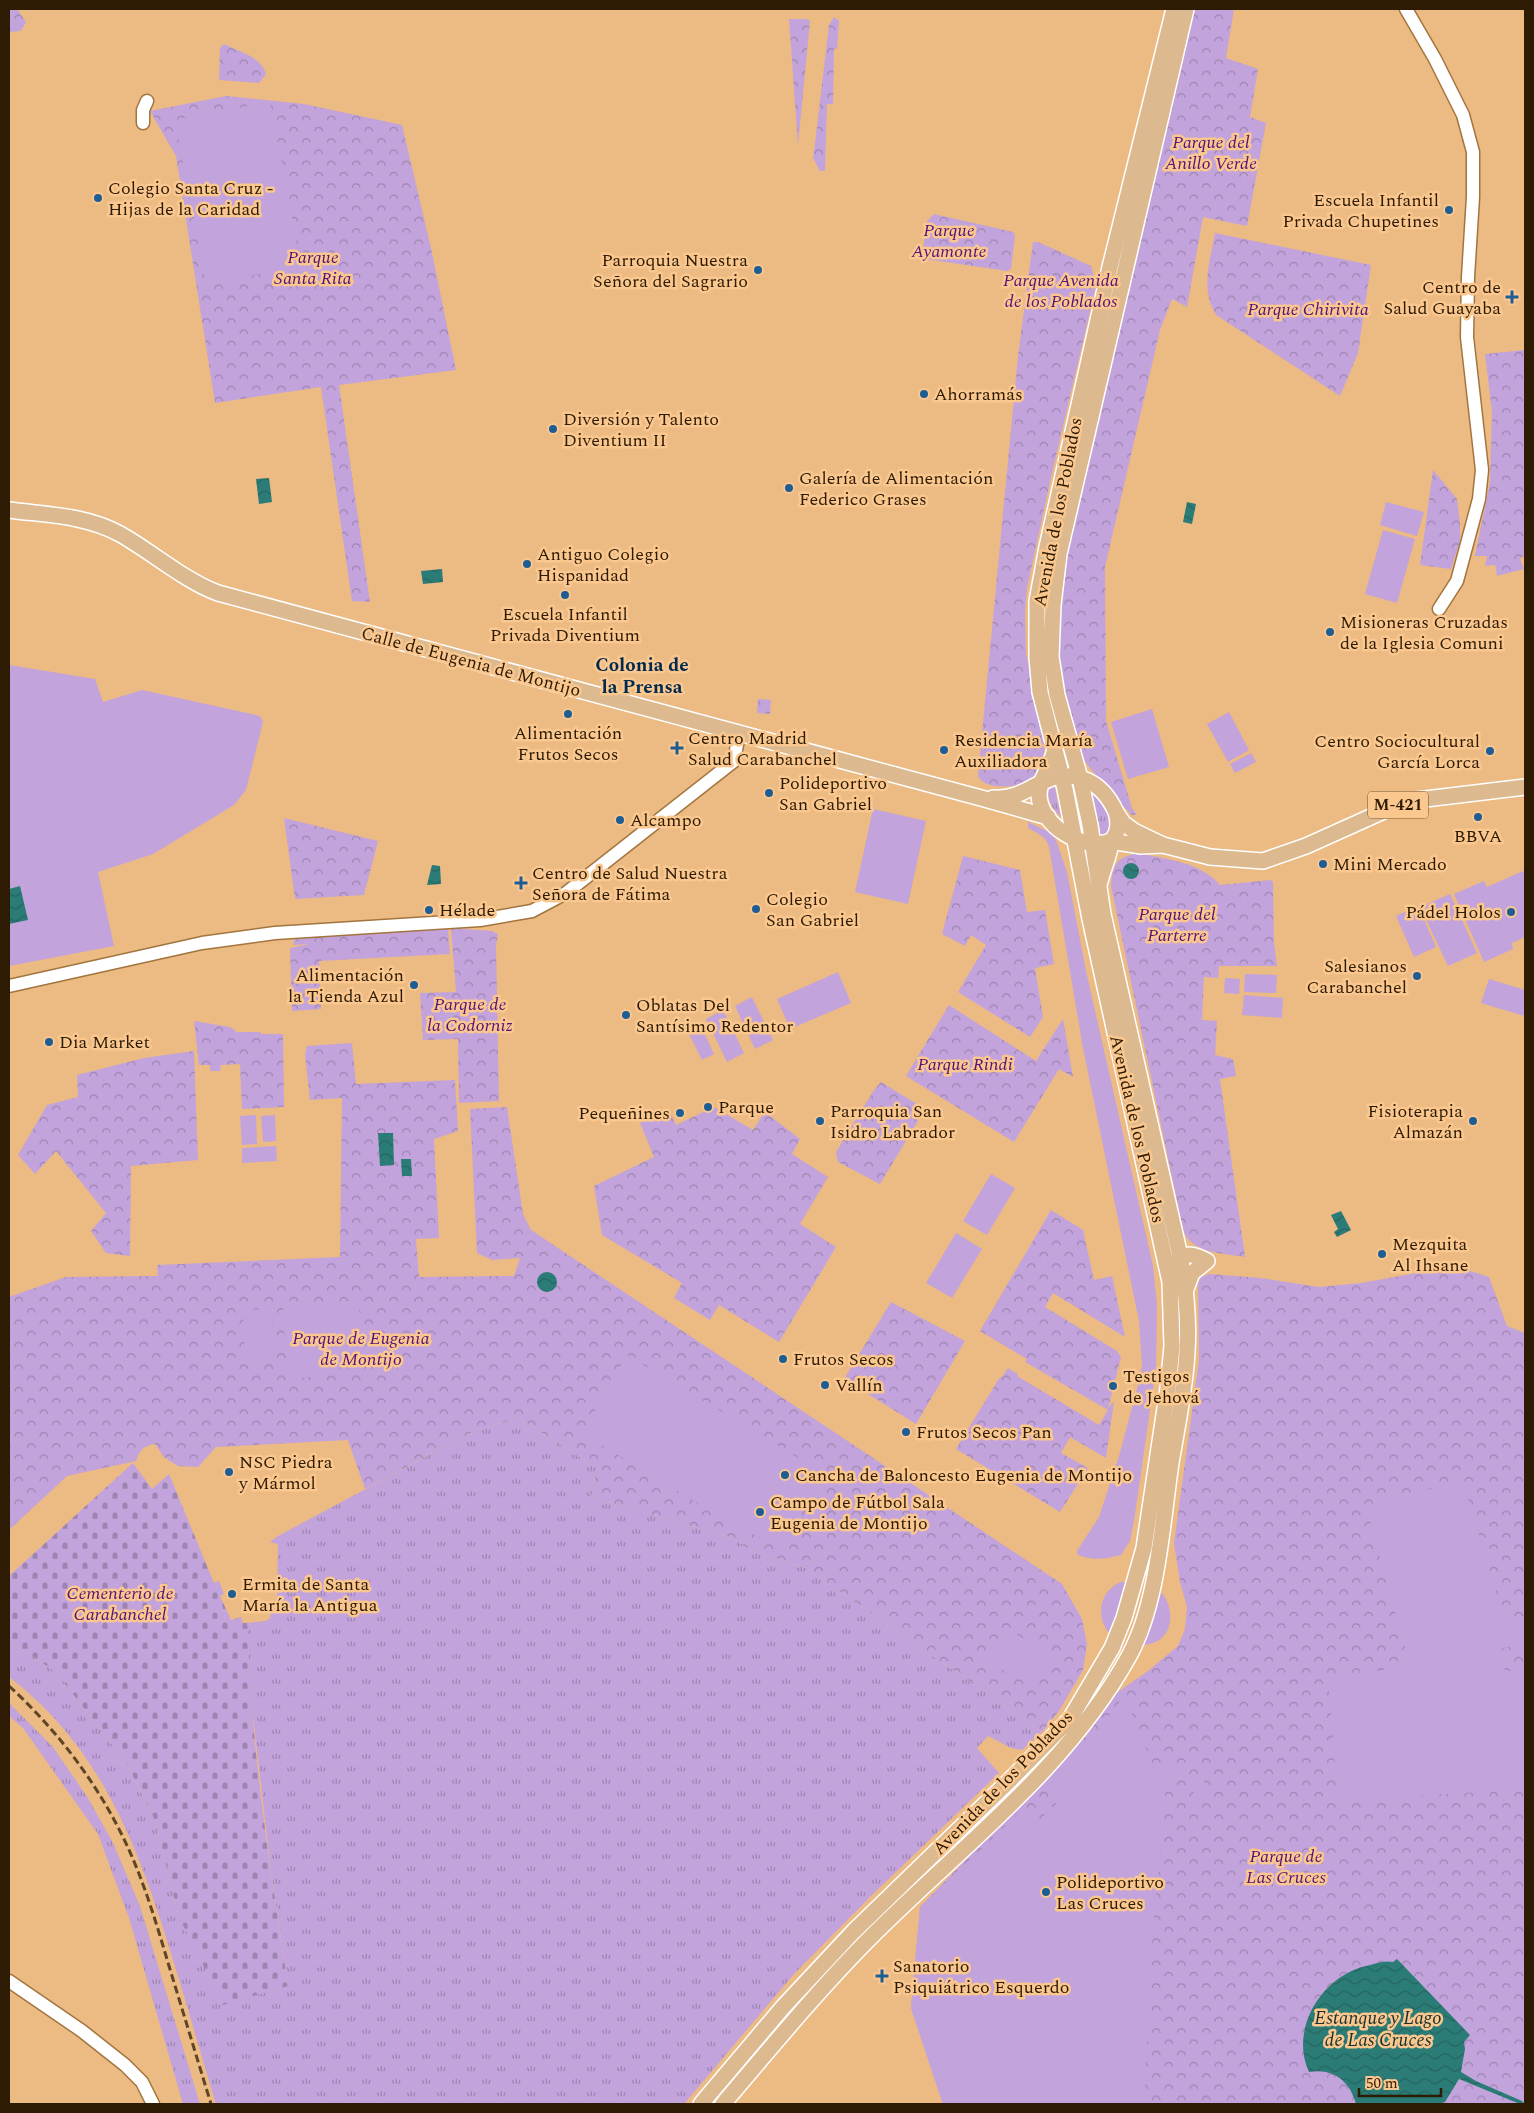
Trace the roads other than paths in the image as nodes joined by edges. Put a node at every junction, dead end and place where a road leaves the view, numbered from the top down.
1 (1174, 9) edge
2 (1186, 9) edge
3 (1406, 9) edge
4 (147, 101) dead end
5 (143, 123) dead end
6 (9, 510) edge
7 (1439, 609) dead end
8 (739, 734) junction
9 (1055, 748) junction
10 (1062, 775) junction
11 (1080, 778) junction
12 (1041, 782) junction
13 (1525, 786) edge
14 (981, 798) junction
15 (1116, 812) junction
16 (1048, 817) junction
17 (1075, 839) junction
18 (1111, 841) junction
19 (1092, 843) junction
20 (1163, 845) junction
21 (1141, 846) junction
22 (1110, 857) junction
23 (1099, 887) junction
24 (9, 986) edge
25 (1180, 1256) junction
26 (1170, 1282) junction
27 (1186, 1289) junction
28 (9, 1981) edge
29 (153, 2104) edge
30 (701, 2104) edge
31 (723, 2104) edge

1 - 9 main road, Avenida de los Poblados
2 - 11 main road, Avenida de los Poblados
3 - 7 street
4 - 5 street
6 - 8 main road, Calle de Eugenia de Montijo
8 - 14 main road, Calle de Eugenia de Montijo
8 - 24 street
9 - 10 main road, Avenida de los Poblados
9 - 12 main road
10 - 11 main road
10 - 12 main road, Calle de Eugenia de Montijo
10 - 17 main road, Avenida de los Poblados
11 - 15 main road
11 - 19 main road, Avenida de los Poblados
12 - 14 main road, Calle de Eugenia de Montijo
12 - 16 main road
13 - 20 main road, M-421
14 - 16 main road, Calle de Eugenia de Montijo
15 - 18 main road, Avenida de los Poblados
15 - 20 main road
16 - 17 main road
17 - 19 main road
17 - 26 main road, Avenida de los Poblados
18 - 19 main road
18 - 21 main road
18 - 22 main road, Avenida de los Poblados
19 - 23 main road, Avenida de los Poblados
20 - 21 main road
21 - 22 main road
22 - 23 main road, Avenida de los Poblados
23 - 25 main road, Avenida de los Poblados
25 - 26 main road
25 - 27 main road, Avenida de los Poblados
25 - 27 main road
26 - 30 main road, Avenida de los Poblados
27 - 31 main road, Avenida de los Poblados
28 - 29 street

